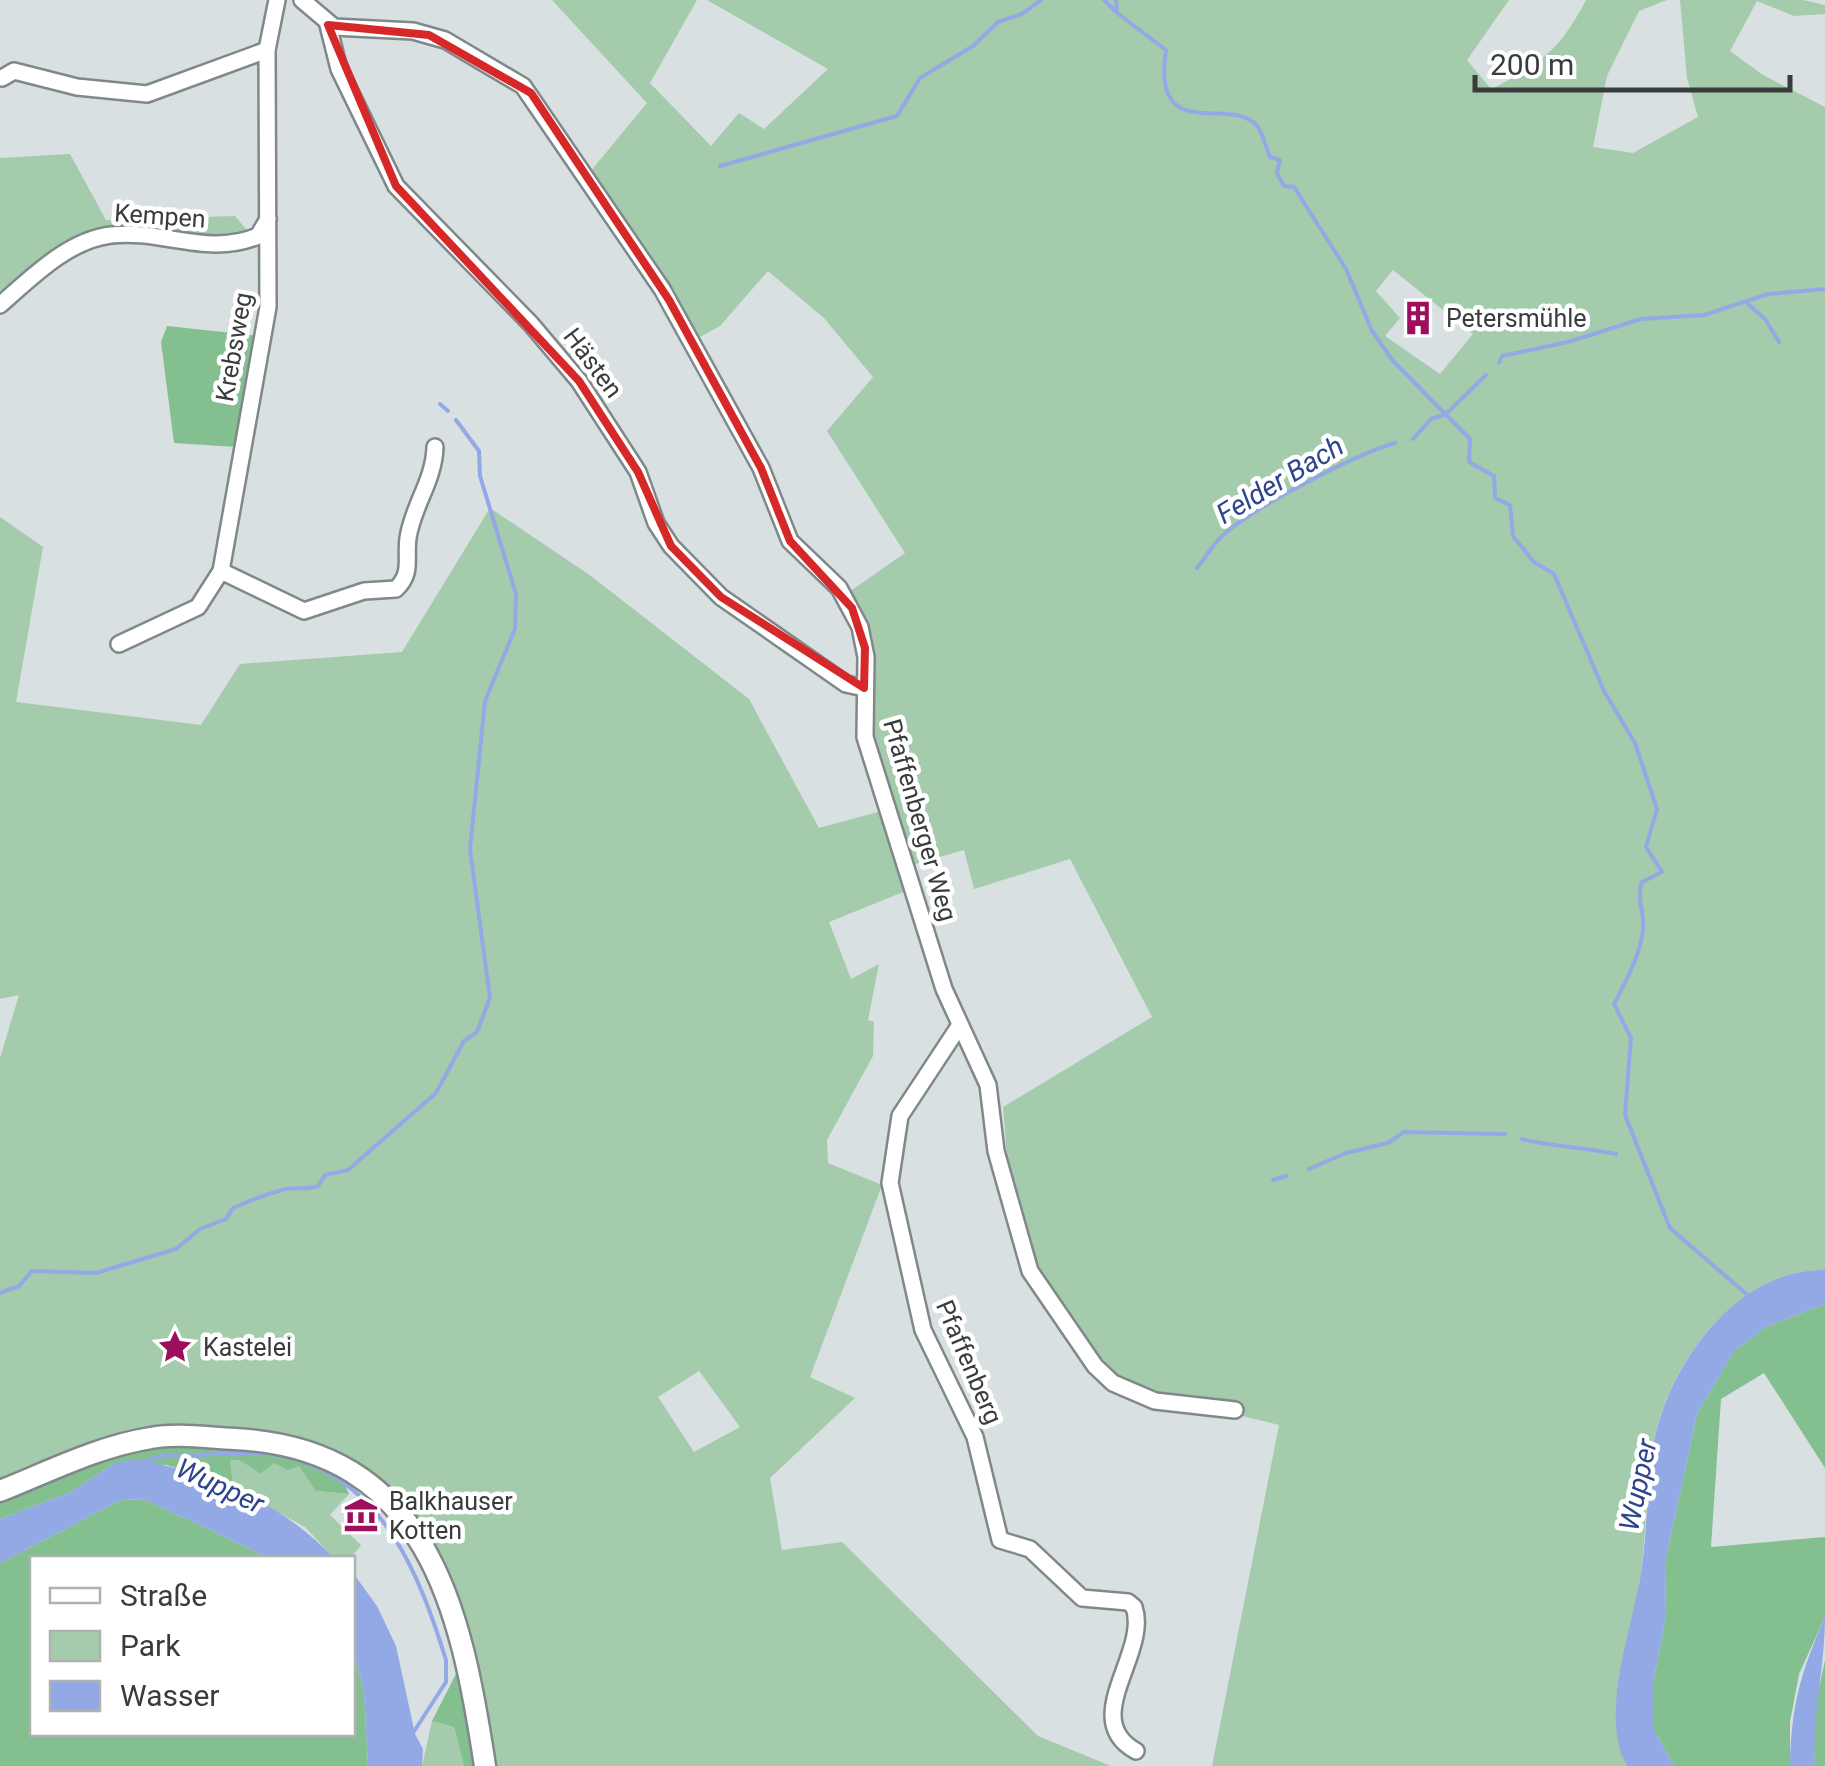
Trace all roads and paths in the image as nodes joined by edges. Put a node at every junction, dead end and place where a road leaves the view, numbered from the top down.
1 (277, 0) edge
2 (302, 0) edge
3 (328, 25) junction
4 (267, 50) junction
5 (2, 78) edge
6 (268, 219) junction
7 (0, 305) edge
8 (435, 448) dead end
9 (221, 571) junction
10 (119, 644) dead end
11 (864, 688) junction
12 (958, 1028) junction
13 (1235, 1410) dead end
14 (0, 1491) edge
15 (1136, 1751) dead end
16 (486, 1766) edge

1 - 4 street, Krebsweg
2 - 3 street
3 - 11 street, Hästen
3 - 11 street, Pfaffenberger Weg
4 - 5 street
4 - 6 street, Krebsweg
6 - 7 street, Kempen
6 - 9 street, Krebsweg
8 - 9 street
9 - 10 street, Krebsweg
11 - 12 street, Pfaffenberger Weg
12 - 13 street, Pfaffenberger Weg
12 - 15 street, Pfaffenberg
14 - 16 main road

